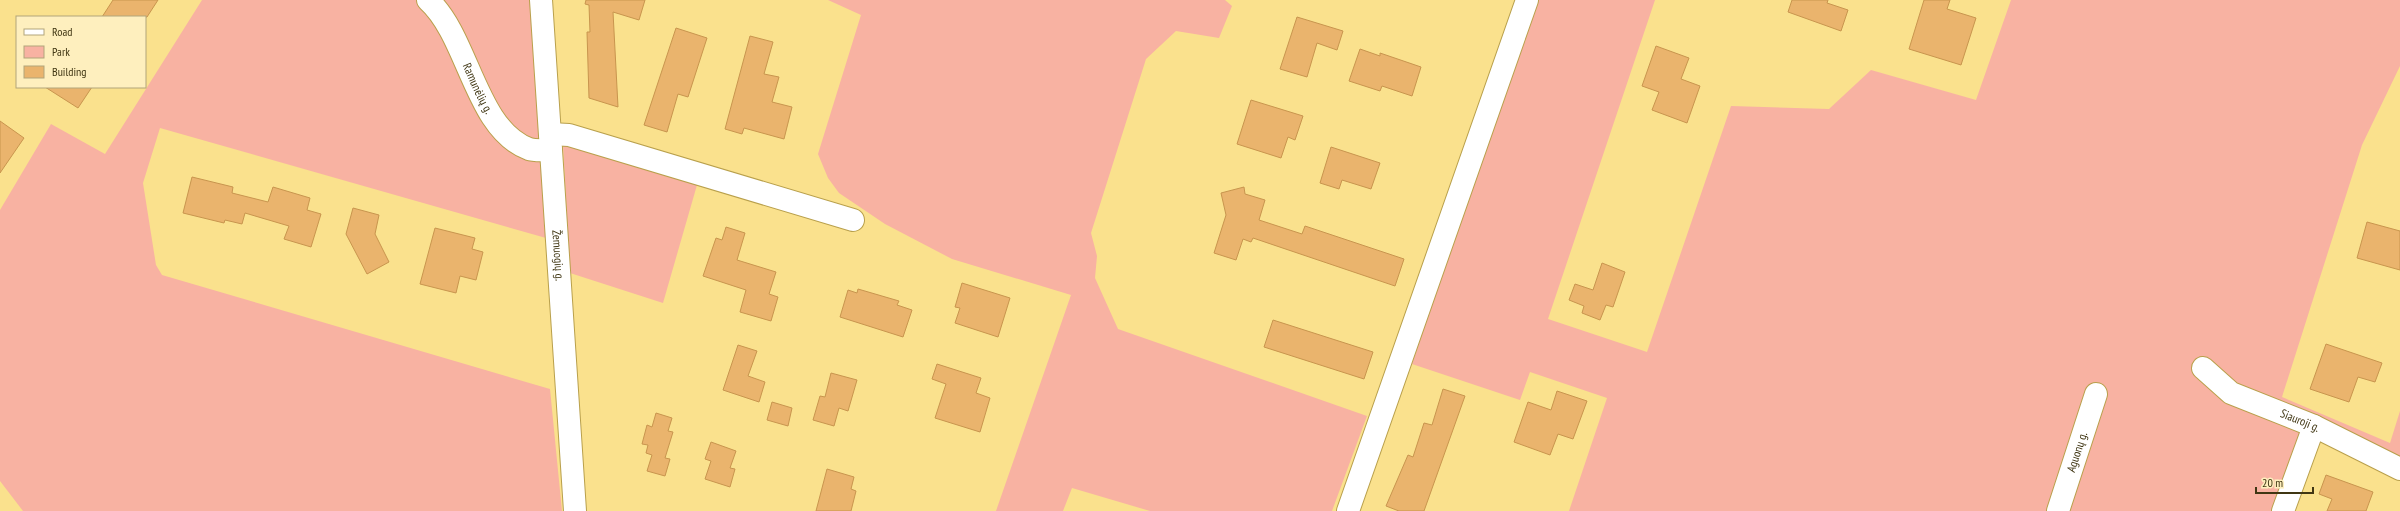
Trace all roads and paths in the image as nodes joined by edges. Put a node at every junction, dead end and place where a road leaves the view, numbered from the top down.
1 (428, 0) edge
2 (541, 0) edge
3 (1526, 0) edge
4 (550, 142) junction
5 (853, 220) dead end
6 (2203, 368) dead end
7 (2096, 394) dead end
8 (2314, 426) junction
9 (2400, 469) edge
10 (575, 511) edge
11 (1348, 511) edge
12 (2058, 511) edge
13 (2283, 511) edge

1 - 4 street, Ramunėlių g.
2 - 4 street, Žemuogių g.
3 - 11 street
4 - 5 street, Ramunėlių g.
4 - 10 street, Žemuogių g.
6 - 8 street, Siauroji g.
7 - 12 street, Aguonų g.
8 - 9 street, Siauroji g.
8 - 13 street

